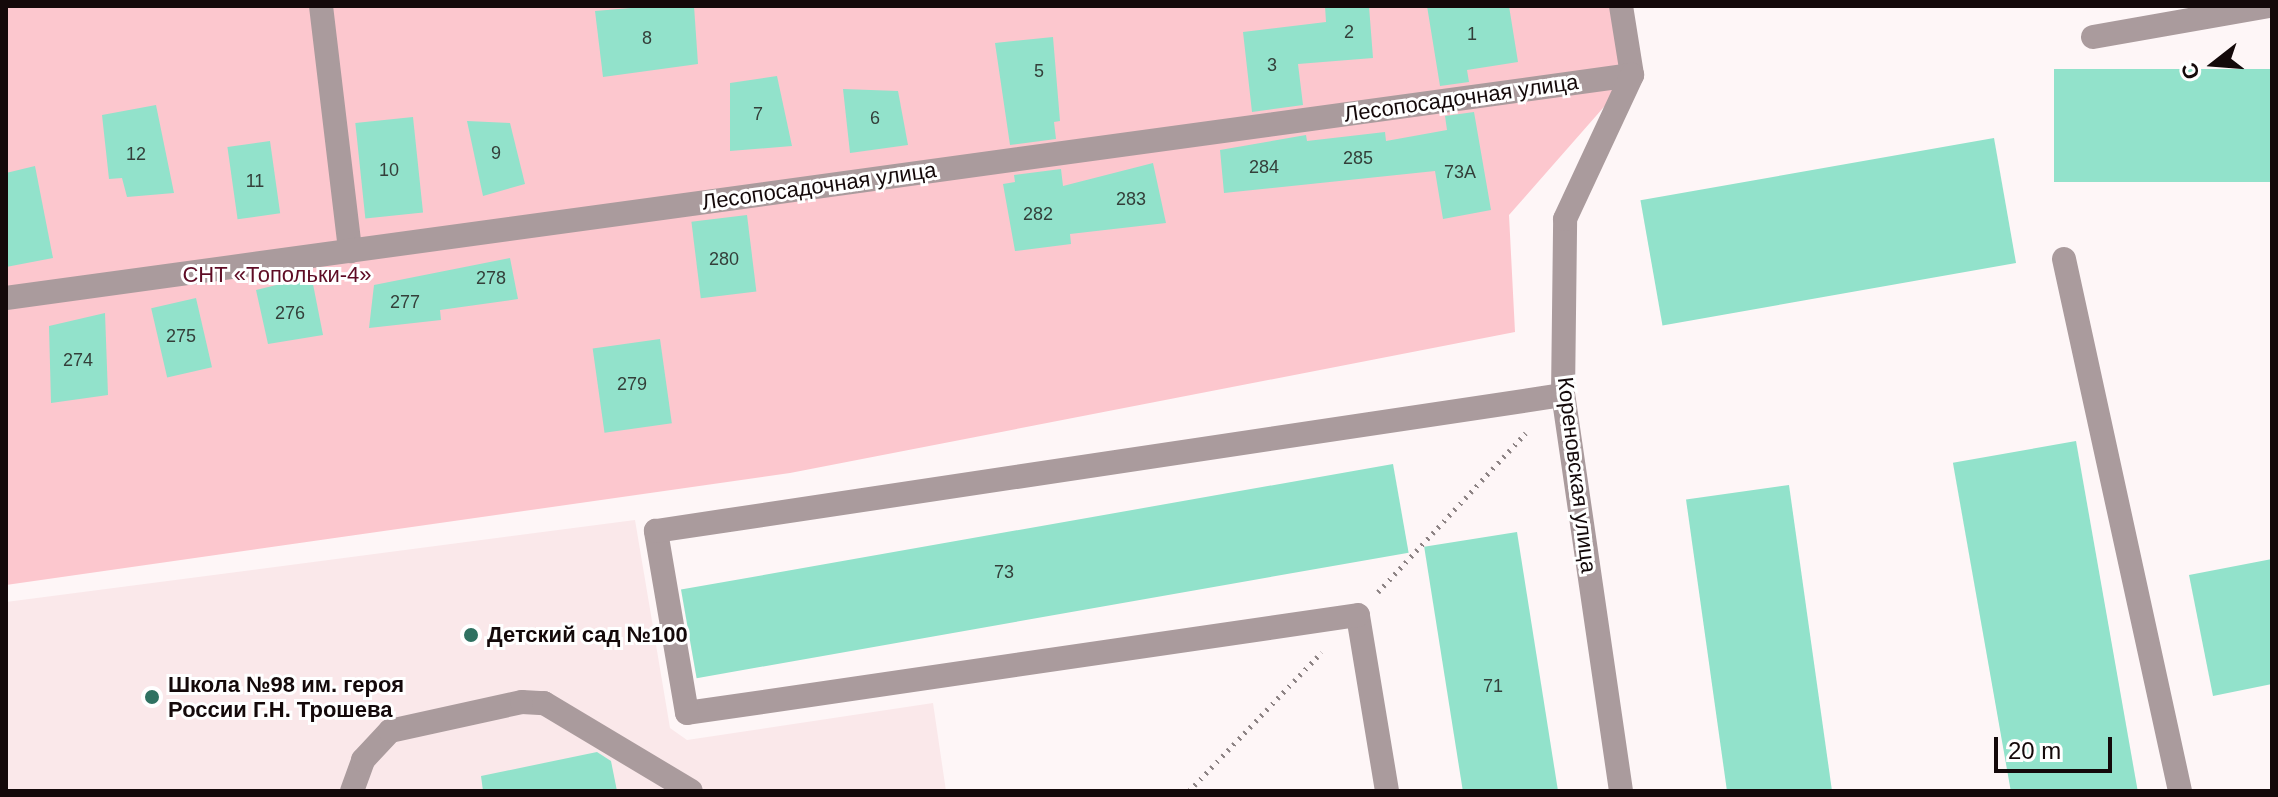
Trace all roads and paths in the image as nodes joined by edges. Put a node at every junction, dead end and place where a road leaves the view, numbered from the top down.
1 (321, 6) edge
2 (1621, 6) edge
3 (2269, 6) edge
4 (2093, 37) dead end
5 (1632, 75) junction
6 (350, 251) junction
7 (2064, 259) dead end
8 (6, 298) edge
9 (1563, 395) junction
10 (352, 791) edge
11 (691, 791) edge
12 (1387, 791) edge
13 (1621, 791) edge
14 (2180, 791) edge

1 - 6 street
2 - 5 street
3 - 4 street
5 - 6 street, Лесопосадочная улица
5 - 9 street, Кореновская улица
6 - 8 street, Лесопосадочная улица
7 - 14 street
9 - 12 street
9 - 13 street, Кореновская улица
10 - 11 street

